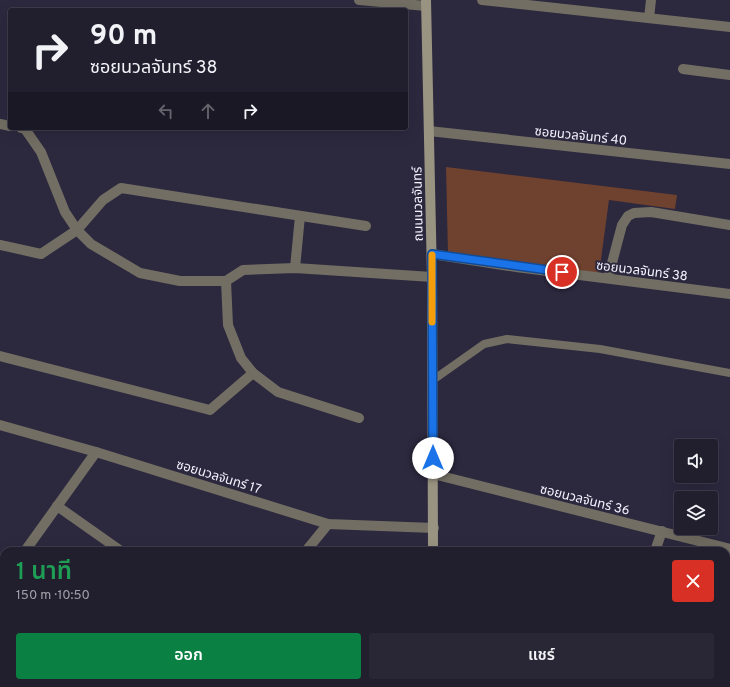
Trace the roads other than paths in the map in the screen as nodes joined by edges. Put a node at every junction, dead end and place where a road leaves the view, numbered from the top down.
1 (359, 0) edge
2 (482, 0) edge
3 (651, 0) edge
4 (426, 3) edge
5 (650, 18) junction
6 (730, 27) edge
7 (683, 69) dead end
8 (730, 73) edge
9 (26, 130) edge
10 (429, 131) junction
11 (730, 164) edge
12 (300, 216) junction
13 (730, 225) edge
14 (366, 226) dead end
15 (77, 230) junction
16 (0, 245) edge
17 (432, 254) junction
18 (295, 268) junction
19 (432, 277) junction
20 (608, 278) junction
21 (226, 281) junction
22 (730, 294) edge
23 (0, 356) edge
24 (253, 373) junction
25 (730, 373) edge
26 (433, 380) junction
27 (360, 418) dead end
28 (0, 425) edge
29 (96, 452) junction
30 (433, 474) junction
31 (57, 506) junction
32 (328, 524) junction
33 (434, 528) junction
34 (662, 531) junction
35 (27, 547) edge
36 (115, 547) edge
37 (309, 547) edge
38 (433, 547) edge
39 (656, 547) edge
40 (722, 547) edge

1 - 4 street
2 - 5 street
3 - 5 street
4 - 10 main road, ถนนนวลจันทร์
5 - 6 street
7 - 8 street
9 - 15 street
10 - 11 street, ซอยนวลจันทร์ 40
10 - 17 main road, ถนนนวลจันทร์
12 - 14 street
12 - 15 street
12 - 18 street
13 - 20 street
15 - 16 street
15 - 21 street
17 - 19 main road, ถนนนวลจันทร์
17 - 20 street, ซอยนวลจันทร์ 38
18 - 19 street
18 - 21 street
19 - 26 main road, ถนนนวลจันทร์
20 - 22 street, ซอยนวลจันทร์ 38
21 - 24 street
23 - 24 street
24 - 27 street
25 - 26 lane
26 - 30 main road, ถนนนวลจันทร์
28 - 29 street, ซอยนวลจันทร์ 17
29 - 31 street
29 - 32 street, ซอยนวลจันทร์ 17
30 - 33 main road, ถนนนวลจันทร์
30 - 34 street, ซอยนวลจันทร์ 36
31 - 35 street
31 - 36 street
32 - 33 street, ซอยนวลจันทร์ 17
32 - 37 street
33 - 38 main road, ถนนนวลจันทร์
34 - 39 street
34 - 40 street, ซอยนวลจันทร์ 36

